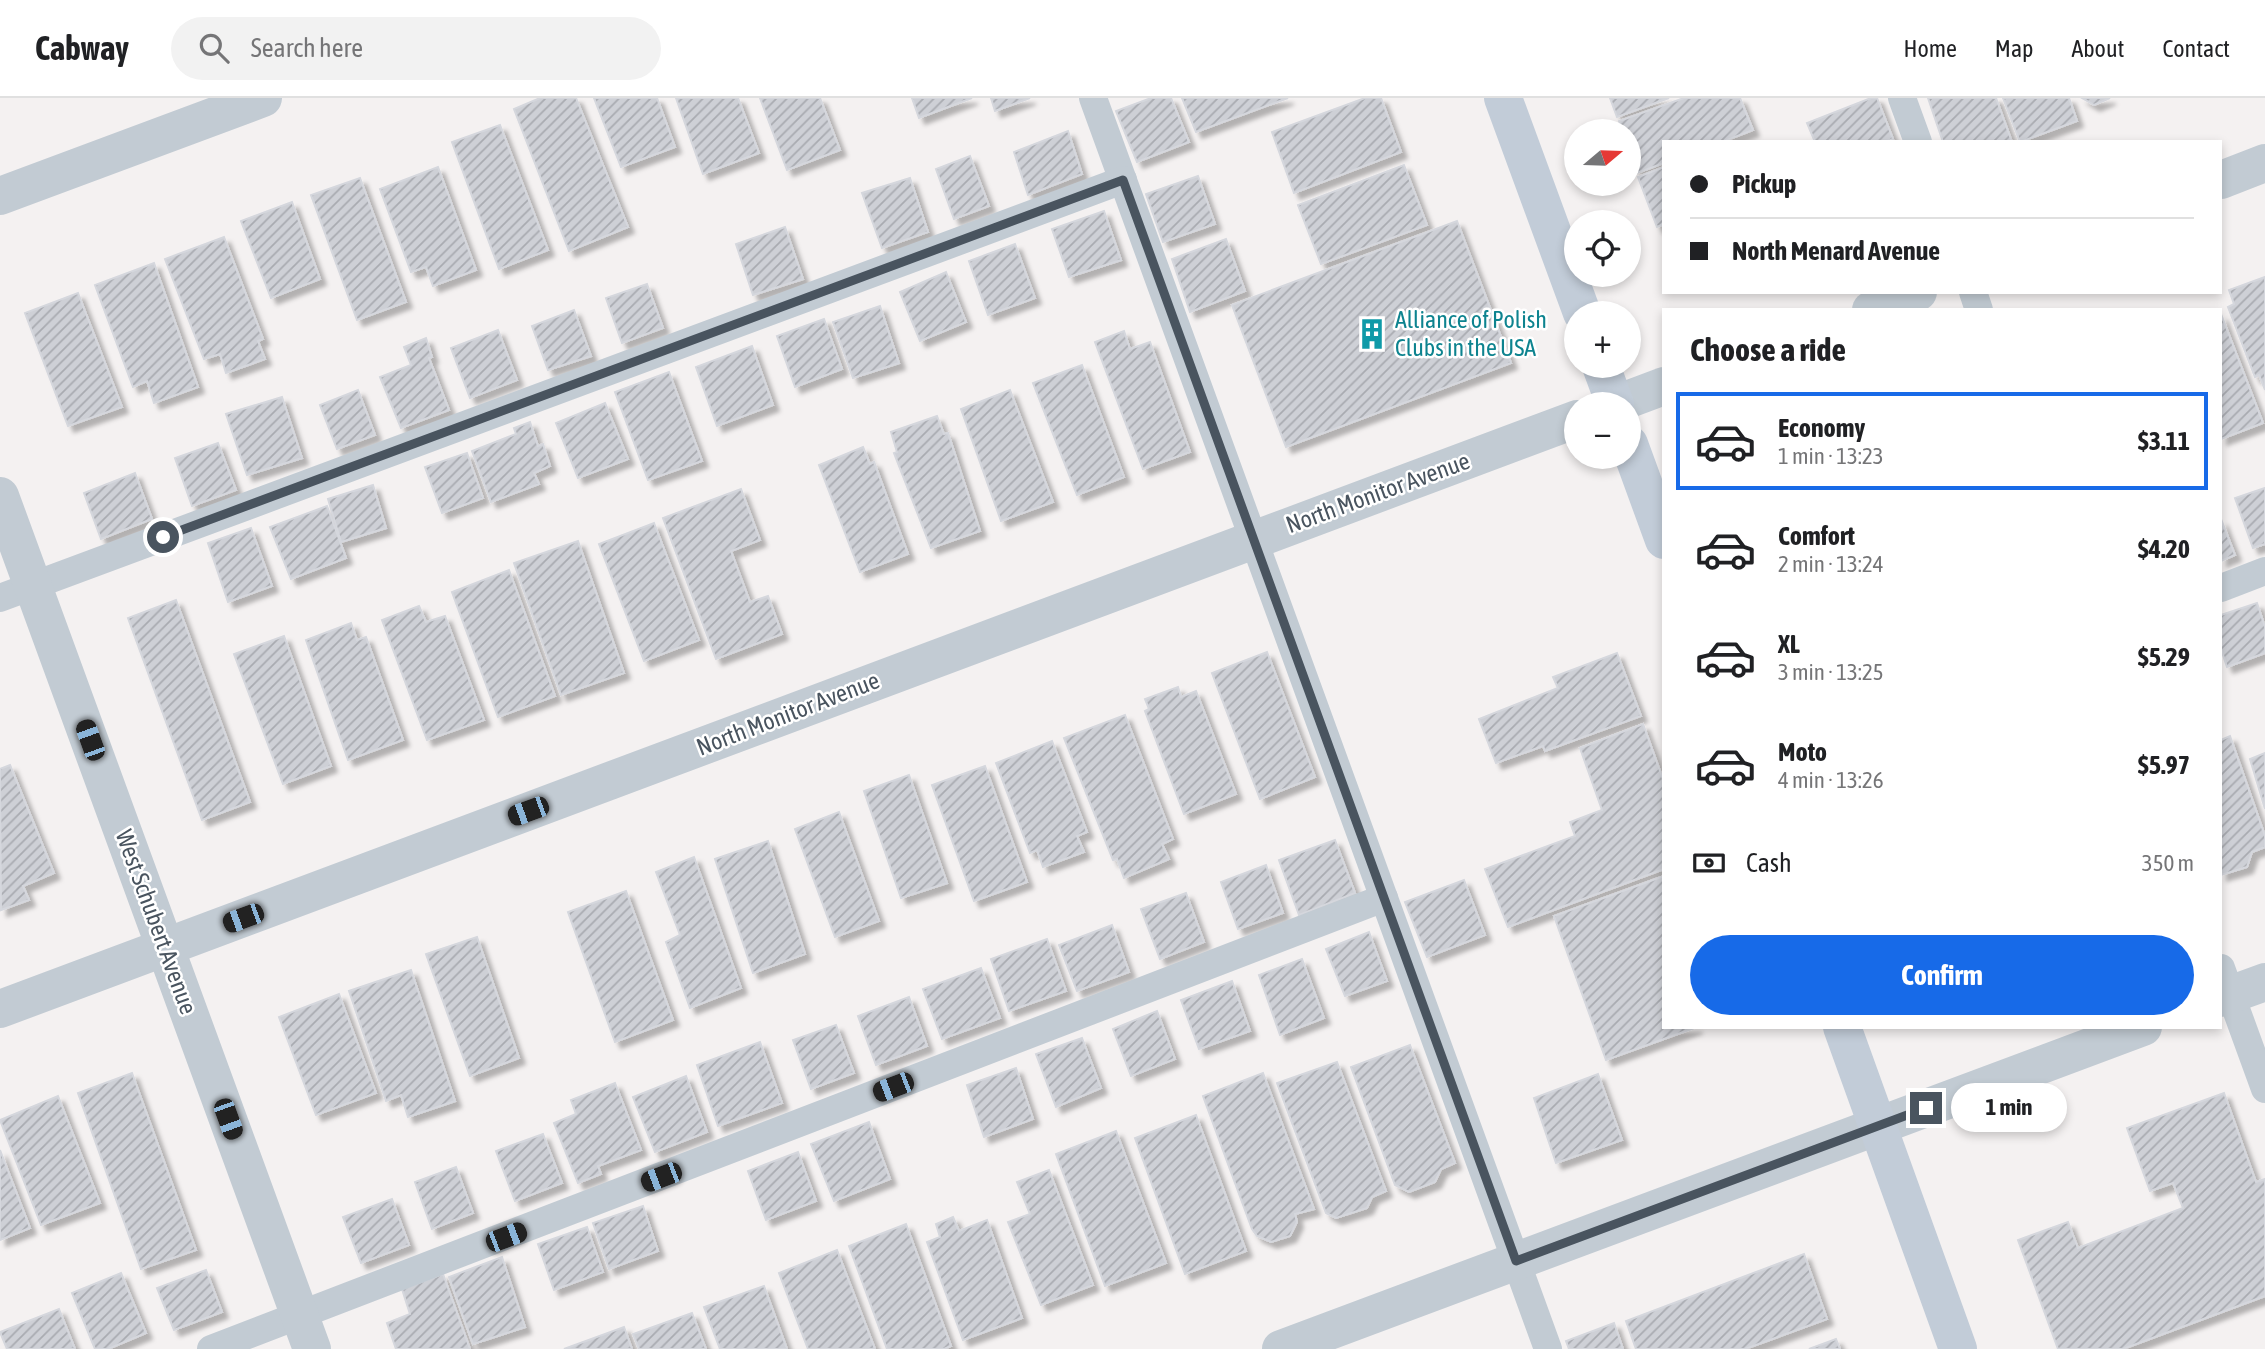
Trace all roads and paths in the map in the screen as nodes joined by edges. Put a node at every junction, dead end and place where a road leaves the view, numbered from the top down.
1 (264, 98) edge
2 (1093, 98) edge
3 (1503, 98) edge
4 (1902, 98) edge
5 (1917, 140) edge
6 (2265, 163) edge
7 (1123, 180) junction
8 (2222, 180) edge
9 (0, 196) edge
10 (1913, 294) edge
11 (1577, 301) edge
12 (1876, 308) edge
13 (1662, 387) edge
14 (1641, 394) edge
15 (1564, 424) edge
16 (1638, 469) edge
17 (0, 496) edge
18 (1662, 535) edge
19 (1253, 540) junction
20 (2265, 571) edge
21 (2222, 587) edge
22 (16, 592) edge
23 (1384, 898) junction
24 (165, 947) junction
25 (2234, 986) edge
26 (0, 1009) edge
27 (1843, 1029) edge
28 (2138, 1029) edge
29 (2265, 1089) edge
30 (1878, 1126) junction
31 (1516, 1261) junction
32 (306, 1333) edge
33 (211, 1349) edge
34 (1281, 1349) edge
35 (1548, 1349) edge
36 (1958, 1349) edge

1 - 9 street
2 - 7 lane
3 - 11 main road
4 - 5 lane
6 - 8 street
7 - 19 lane
7 - 22 lane
10 - 12 street
13 - 14 street
15 - 19 street, North Monitor Avenue
16 - 18 main road
17 - 22 street, West Schubert Avenue
19 - 23 lane
19 - 24 street, North Monitor Avenue
20 - 21 lane
22 - 24 street, West Schubert Avenue
23 - 31 lane
23 - 32 lane
24 - 26 street, North Monitor Avenue
24 - 32 street, West Schubert Avenue
25 - 29 lane
27 - 30 main road
28 - 30 street
30 - 31 street
30 - 36 main road
31 - 34 street
31 - 35 lane
32 - 33 lane

